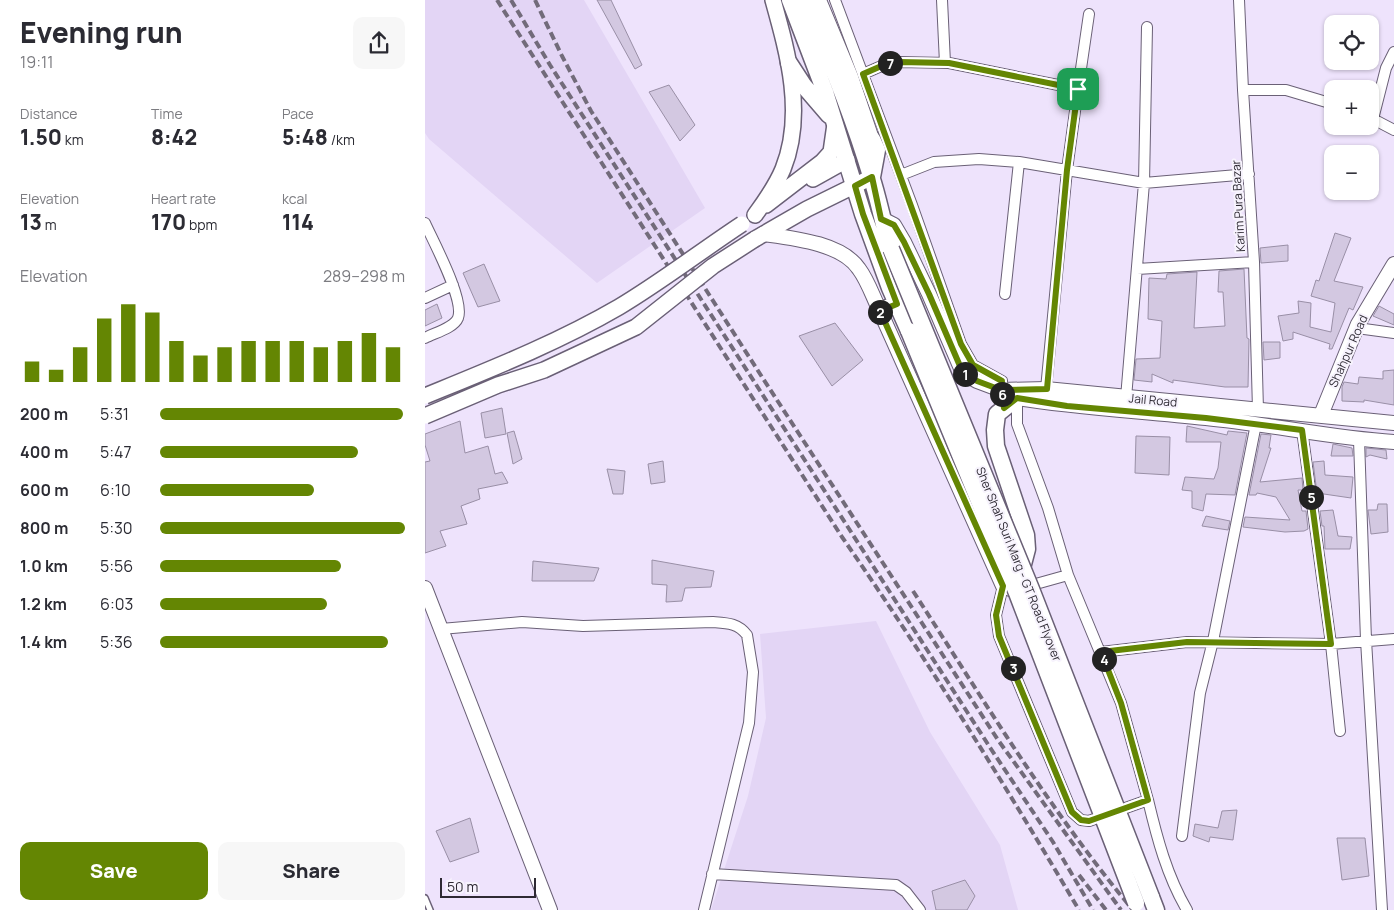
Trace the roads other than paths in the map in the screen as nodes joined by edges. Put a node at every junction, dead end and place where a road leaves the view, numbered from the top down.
1 (773, 0) edge
2 (790, 0) edge
3 (806, 0) edge
4 (819, 0) edge
5 (835, 0) edge
6 (942, 0) edge
7 (1239, 0) edge
8 (1089, 14) dead end
9 (1147, 27) dead end
10 (1394, 52) edge
11 (789, 63) junction
12 (945, 63) junction
13 (863, 74) junction
14 (1078, 89) junction
15 (1243, 90) junction
16 (1379, 91) edge
17 (1324, 101) edge
18 (1379, 122) edge
19 (835, 123) junction
20 (1394, 130) edge
21 (872, 139) joint
22 (847, 160) junction
23 (1019, 162) junction
24 (1067, 170) junction
25 (1249, 174) junction
26 (901, 175) junction
27 (872, 177) junction
28 (1144, 183) junction
29 (855, 186) junction
30 (756, 214) junction
31 (881, 219) junction
32 (425, 223) edge
33 (763, 234) junction
34 (430, 246) edge
35 (1254, 262) junction
36 (1394, 264) edge
37 (1137, 269) junction
38 (453, 285) junction
39 (1005, 294) dead end
40 (425, 298) edge
41 (897, 304) junction
42 (880, 311) junction
43 (1357, 328) junction
44 (1394, 333) edge
45 (425, 338) edge
46 (1047, 389) junction
47 (1001, 390) junction
48 (425, 396) edge
49 (1017, 398) junction
50 (1126, 398) junction
51 (1004, 408) junction
52 (1321, 415) junction
53 (425, 416) edge
54 (1257, 417) junction
55 (1394, 423) edge
56 (1302, 430) junction
57 (1359, 440) junction
58 (1394, 442) edge
59 (1022, 568) junction
60 (1068, 575) junction
61 (425, 588) edge
62 (1008, 588) junction
63 (441, 629) junction
64 (1394, 639) edge
65 (1366, 640) junction
66 (1213, 641) junction
67 (1331, 644) junction
68 (1101, 652) junction
69 (1340, 731) dead end
70 (1148, 800) junction
71 (1183, 836) dead end
72 (712, 874) junction
73 (425, 898) edge
74 (430, 910) edge
75 (550, 910) edge
76 (703, 910) edge
77 (920, 910) edge
78 (1138, 910) edge
79 (1155, 910) edge
80 (1187, 910) edge
81 (1382, 910) edge

1 - 11 main road
2 - 19 main road
3 - 27 main road
4 - 21 street
5 - 13 street
6 - 12 street
7 - 15 street, Karim Pura Bazar
8 - 14 street
9 - 28 street
10 - 16 street
11 - 19 main road
11 - 30 main road
12 - 13 street
12 - 14 street
13 - 26 street
14 - 24 street
15 - 17 street
15 - 25 street, Karim Pura Bazar
18 - 20 street
19 - 22 main road, Sher Shah Suri Marg - GT Road Flyover
19 - 30 main road
21 - 27 main road
22 - 29 main road, Sher Shah Suri Marg - GT Road Flyover
22 - 30 main road
23 - 24 street
23 - 26 street
23 - 39 street
24 - 28 street
24 - 46 street
25 - 28 street
25 - 35 street, Karim Pura Bazar
26 - 47 street
27 - 29 main road
27 - 31 main road, Sher Shah Suri Marg - GT Road Flyover
28 - 37 street
29 - 33 main road
29 - 41 main road, Sher Shah Suri Marg - GT Road Flyover
30 - 48 main road, bridge
31 - 47 street
31 - 59 main road, Sher Shah Suri Marg - GT Road Flyover, bridge
32 - 34 street
33 - 42 street
33 - 53 main road, bridge
34 - 38 street
35 - 37 street
35 - 54 street, Karim Pura Bazar
36 - 43 street, Shahpur Road
37 - 50 street
38 - 40 street
38 - 45 street
41 - 42 main road
41 - 78 main road, Sher Shah Suri Marg - GT Road Flyover, bridge
42 - 62 street
43 - 44 street
43 - 52 street, Shahpur Road
46 - 47 street, Jail Road
46 - 50 street, Jail Road
47 - 51 street
49 - 51 main road
49 - 54 street, Jail Road
49 - 60 street
50 - 54 street, Jail Road
51 - 59 main road
52 - 54 street, Jail Road
52 - 55 street, Jail Road
54 - 56 street, Jail Road
54 - 66 street, Karim Pura Bazar
56 - 57 street, Jail Road
56 - 67 street
57 - 58 street, Jail Road
57 - 65 street
59 - 79 main road, Sher Shah Suri Marg - GT Road Flyover, bridge
60 - 62 street
60 - 68 street
61 - 63 street
62 - 70 street
63 - 72 street
63 - 75 street
64 - 65 street
65 - 67 street
65 - 81 street
66 - 67 street
66 - 68 street
66 - 71 street, Karim Pura Bazar
67 - 69 street
68 - 70 street
70 - 80 street
72 - 76 street
72 - 77 street
73 - 74 lane

